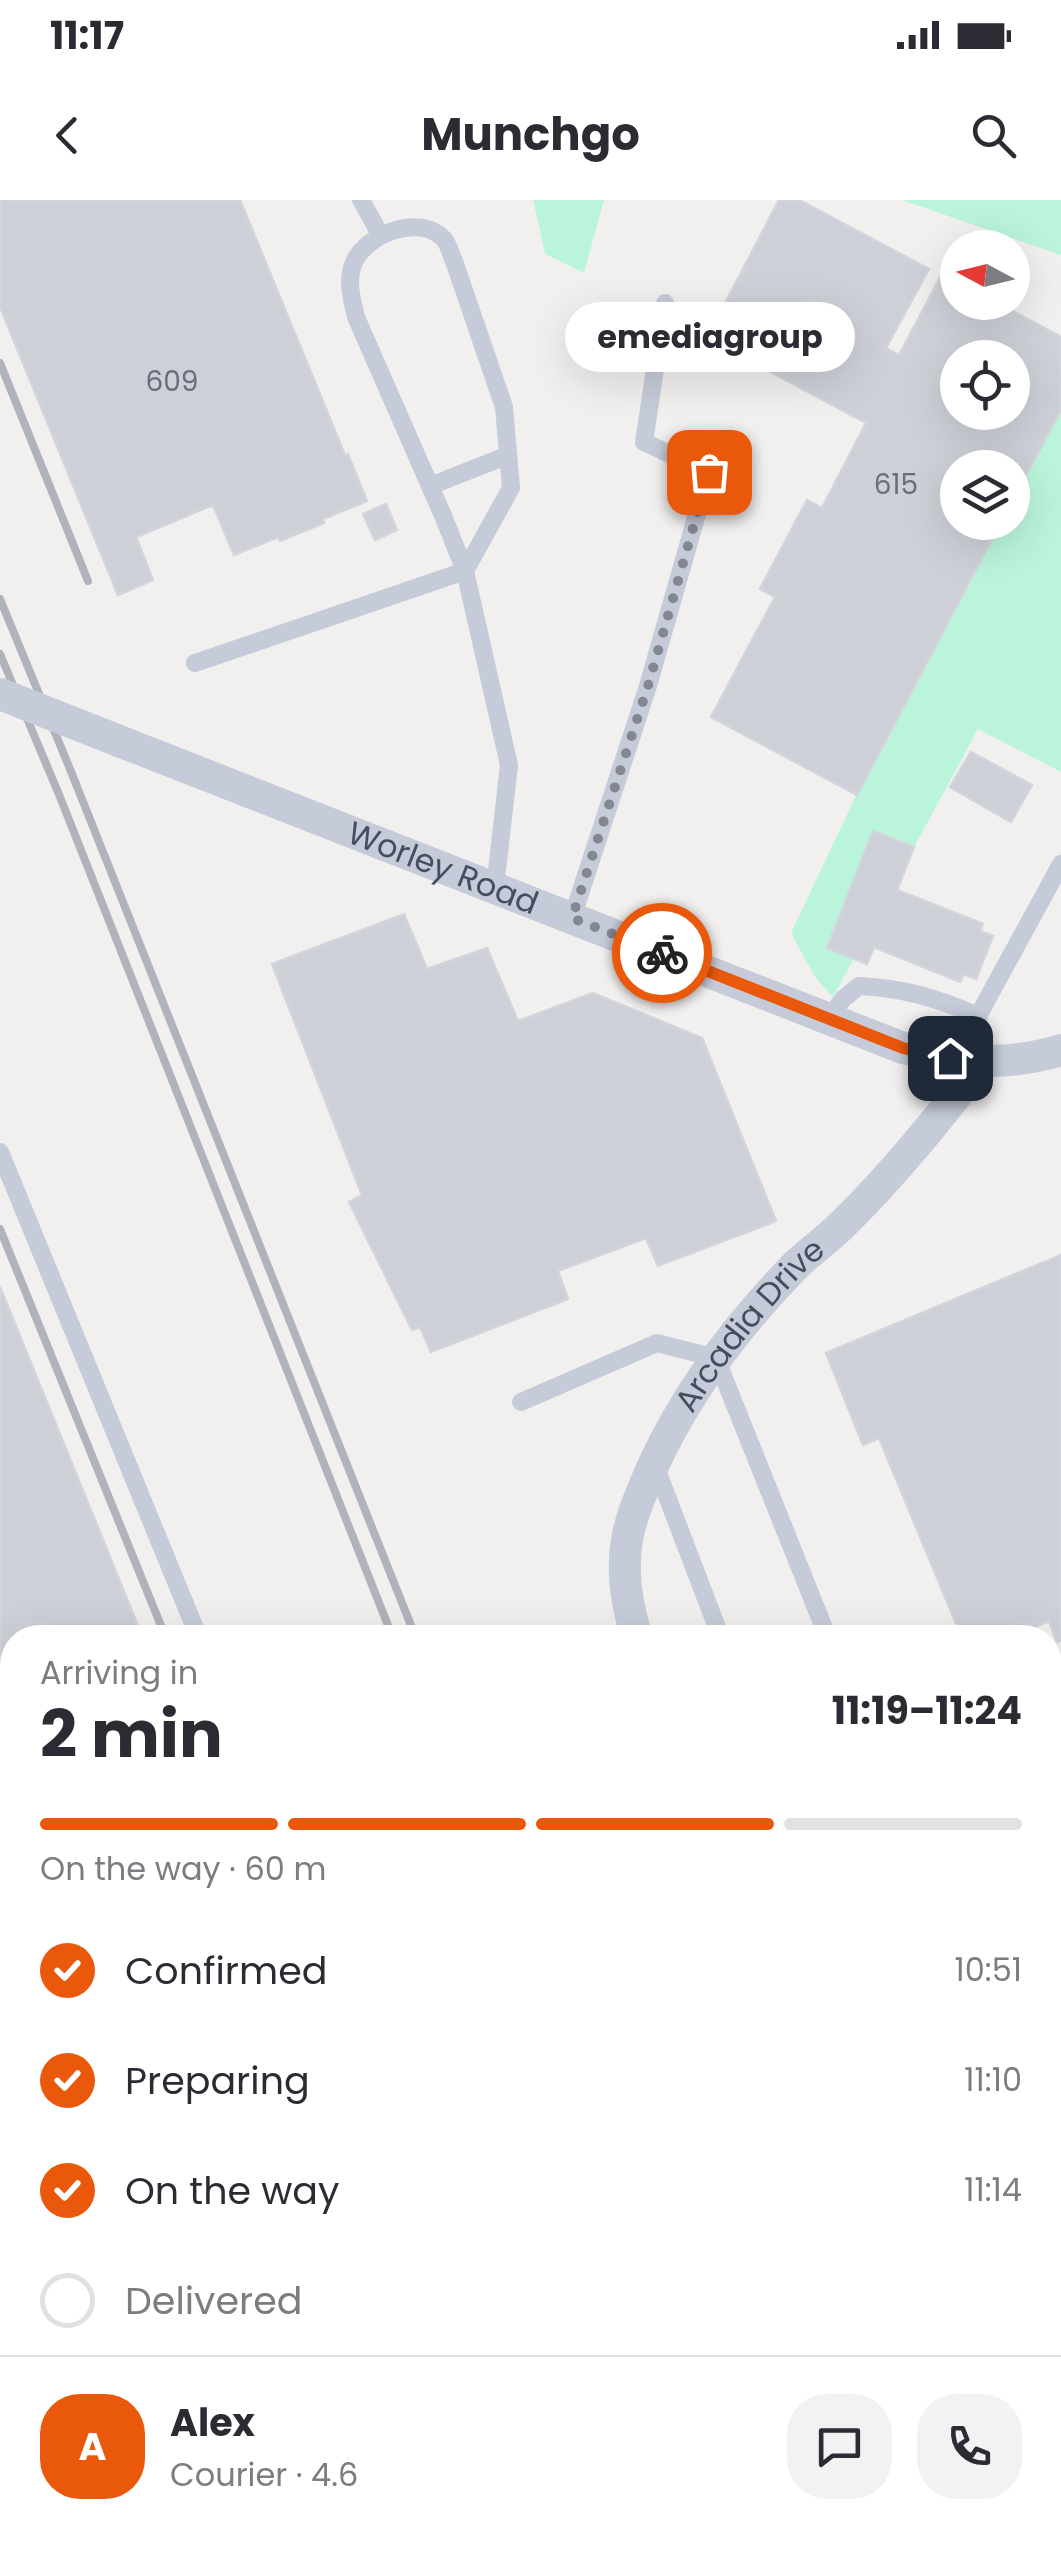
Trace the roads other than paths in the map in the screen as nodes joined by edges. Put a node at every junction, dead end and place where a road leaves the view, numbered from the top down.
1 (361, 200) edge
2 (381, 236) junction
3 (665, 303) dead end
4 (508, 454) junction
5 (430, 486) junction
6 (464, 570) junction
7 (195, 663) dead end
8 (0, 694) edge
9 (1061, 864) edge
10 (495, 888) junction
11 (572, 918) junction
12 (978, 1016) junction
13 (830, 1018) junction
14 (1061, 1050) edge
15 (982, 1062) junction
16 (0, 1152) edge
17 (716, 1358) junction
18 (521, 1402) dead end
19 (654, 1464) junction
20 (194, 1625) edge
21 (633, 1625) edge
22 (716, 1625) edge
23 (823, 1625) edge

1 - 2 lane
2 - 4 lane
2 - 5 lane
3 - 11 lane
4 - 5 lane
4 - 6 lane
5 - 6 lane
6 - 7 lane
6 - 10 lane
8 - 10 street, Worley Road, bridge
9 - 12 lane
10 - 11 street, Worley Road
11 - 13 street, Worley Road
12 - 13 lane
12 - 15 lane
13 - 15 street, Worley Road
14 - 15 street, Worley Road
15 - 17 street, Arcadia Drive
16 - 20 lane
17 - 18 lane
17 - 19 street, Arcadia Drive
17 - 23 lane
19 - 21 street, Arcadia Drive
19 - 22 lane

